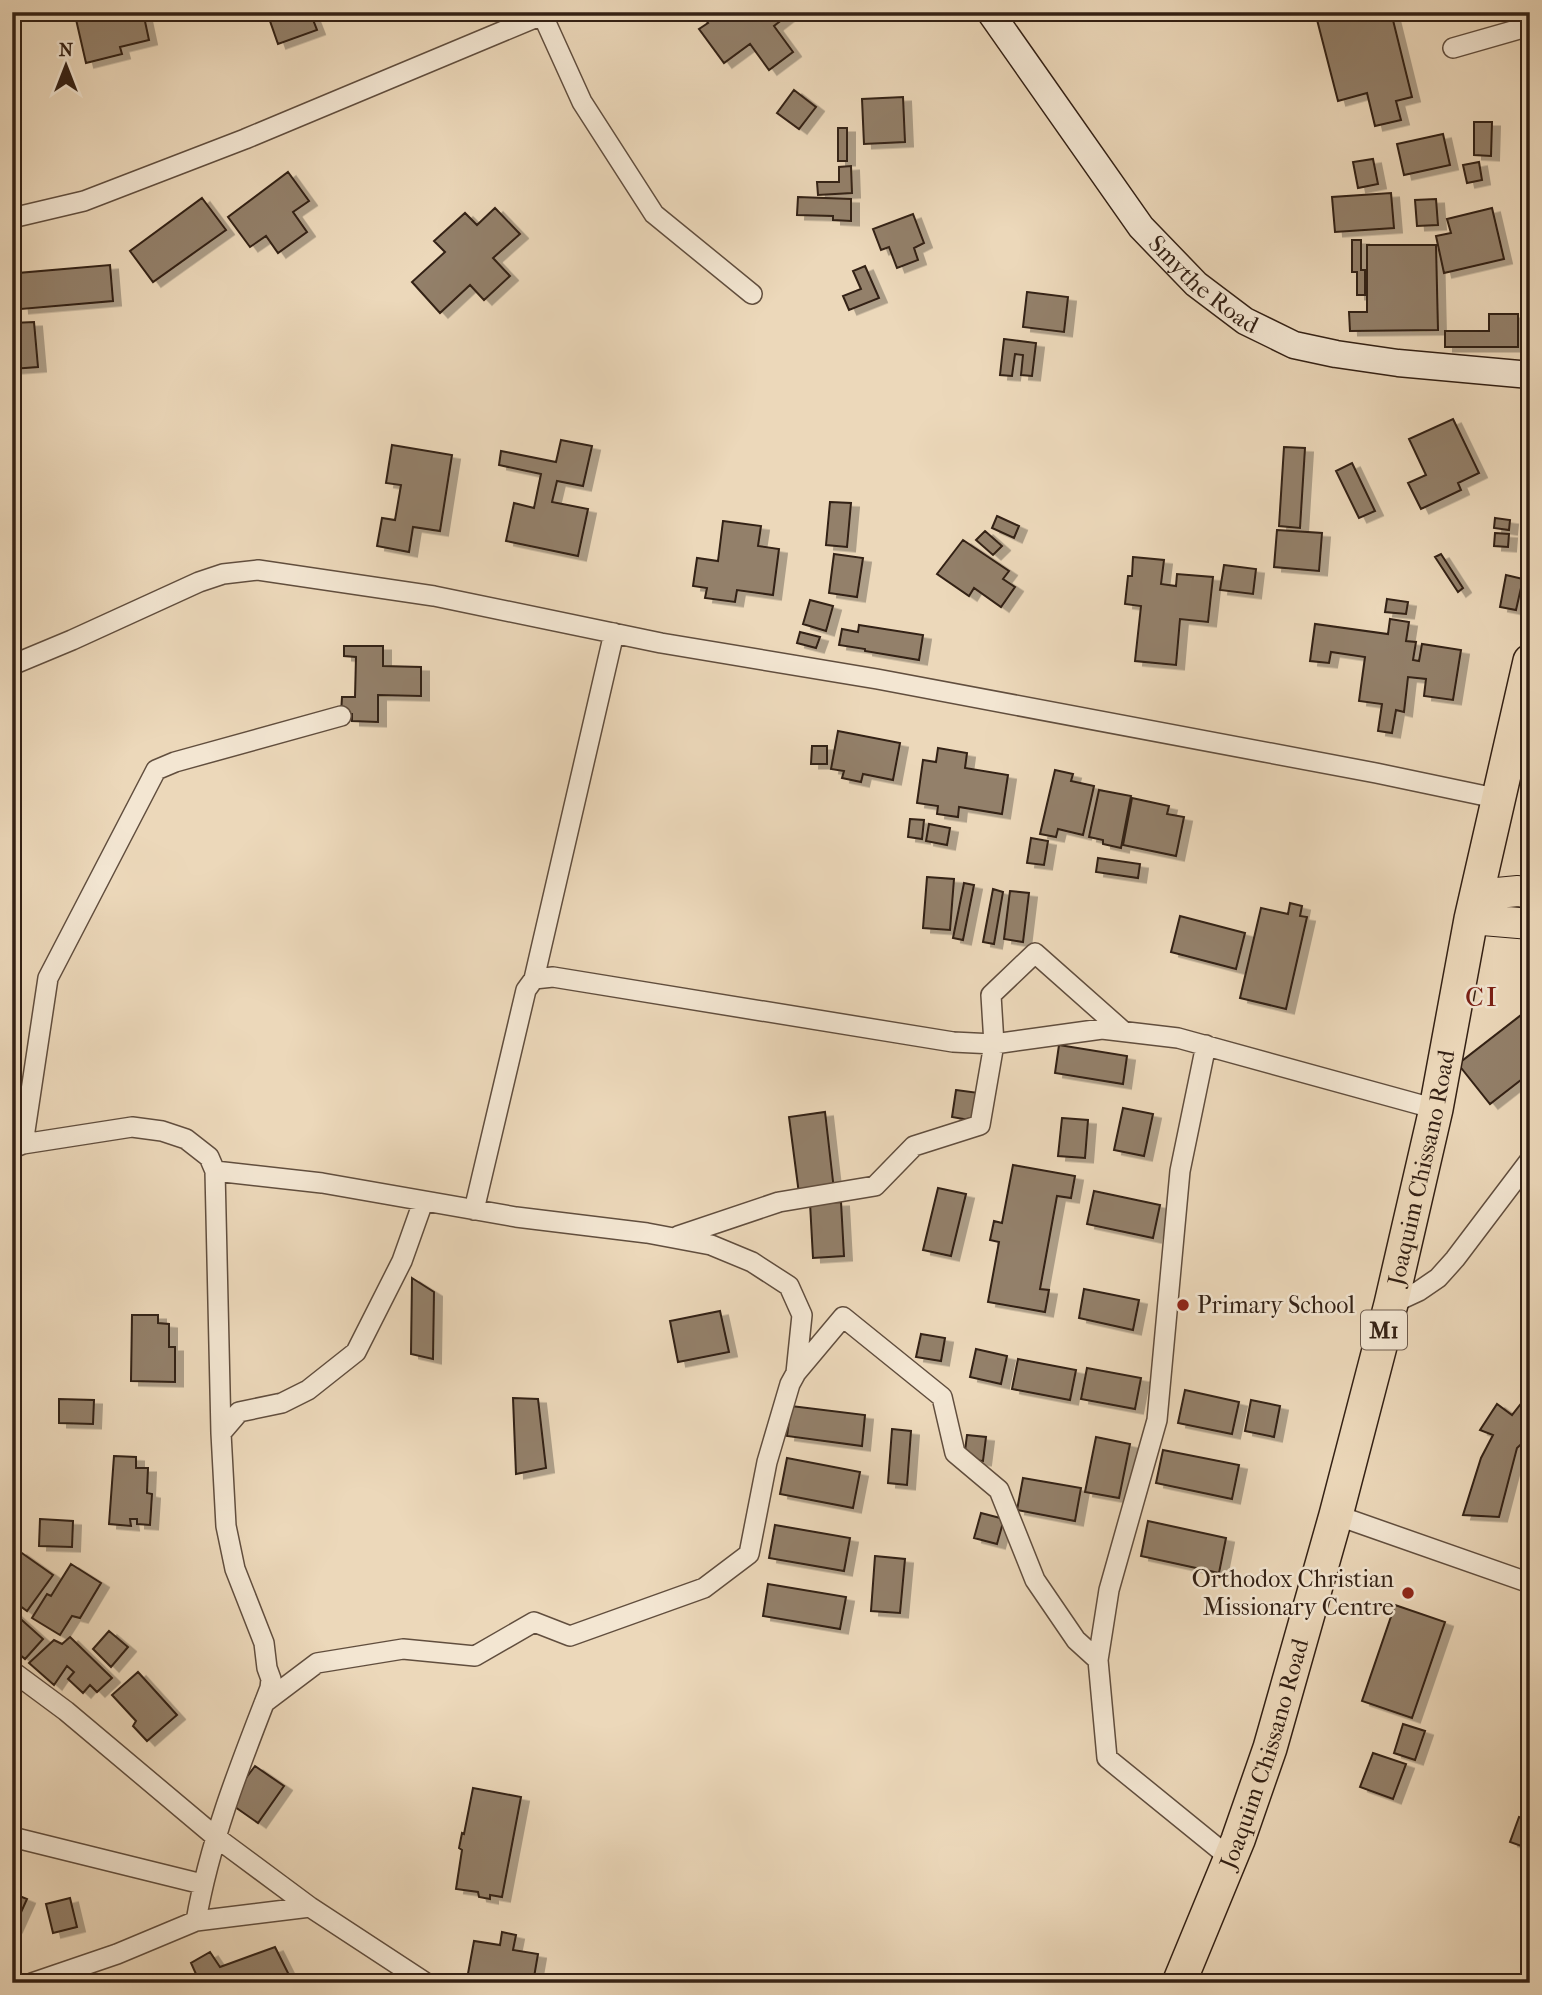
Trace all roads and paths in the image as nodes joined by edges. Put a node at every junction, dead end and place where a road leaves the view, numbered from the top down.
1 (990, 12) edge
2 (546, 14) edge
3 (1530, 26) edge
4 (1453, 48) dead end
5 (12, 218) edge
6 (752, 294) dead end
7 (1530, 375) edge
8 (614, 633) junction
9 (1530, 661) edge
10 (12, 664) edge
11 (341, 716) dead end
12 (1500, 799) junction
13 (1530, 893) edge
14 (1474, 907) junction
15 (1530, 924) edge
16 (534, 979) junction
17 (1123, 1031) junction
18 (994, 1044) junction
19 (1206, 1045) junction
20 (1436, 1109) junction
21 (16, 1142) edge
22 (1530, 1160) edge
23 (215, 1171) junction
24 (424, 1202) junction
25 (474, 1210) junction
26 (673, 1238) junction
27 (1391, 1304) junction
28 (796, 1373) junction
29 (221, 1433) junction
30 (1336, 1515) junction
31 (1530, 1583) edge
32 (1098, 1660) junction
33 (12, 1671) edge
34 (264, 1703) junction
35 (12, 1838) edge
36 (217, 1838) junction
37 (1230, 1858) junction
38 (202, 1884) junction
39 (310, 1907) junction
40 (196, 1921) junction
41 (418, 1982) edge
42 (32, 1983) edge
43 (1179, 1983) edge

1 - 7 street, Smythe Road
2 - 5 street
2 - 6 street
3 - 4 street
8 - 10 street
8 - 12 street
8 - 16 street
9 - 12 highway, Joaquim Chissano Road / M1
11 - 21 street
12 - 14 highway, Joaquim Chissano Road / M1
13 - 14 main road
14 - 15 main road
14 - 20 highway, Joaquim Chissano Road / M1
16 - 18 street
16 - 25 street
17 - 18 street
17 - 18 street
17 - 19 street
18 - 26 street
19 - 20 street
19 - 32 street
20 - 27 highway, Joaquim Chissano Road / M1
21 - 23 street
22 - 27 street
23 - 24 street
23 - 29 street
24 - 25 street
24 - 29 street
25 - 26 street
26 - 28 street
27 - 30 highway, Joaquim Chissano Road / M1
28 - 32 street
28 - 34 street
29 - 34 street
30 - 31 street
30 - 37 highway, Joaquim Chissano Road / M1
32 - 37 street
33 - 36 street
34 - 36 street
35 - 38 street
36 - 38 street
36 - 39 street
37 - 43 highway, Joaquim Chissano Road / M1
38 - 40 street
39 - 40 street
39 - 41 street
40 - 42 street

